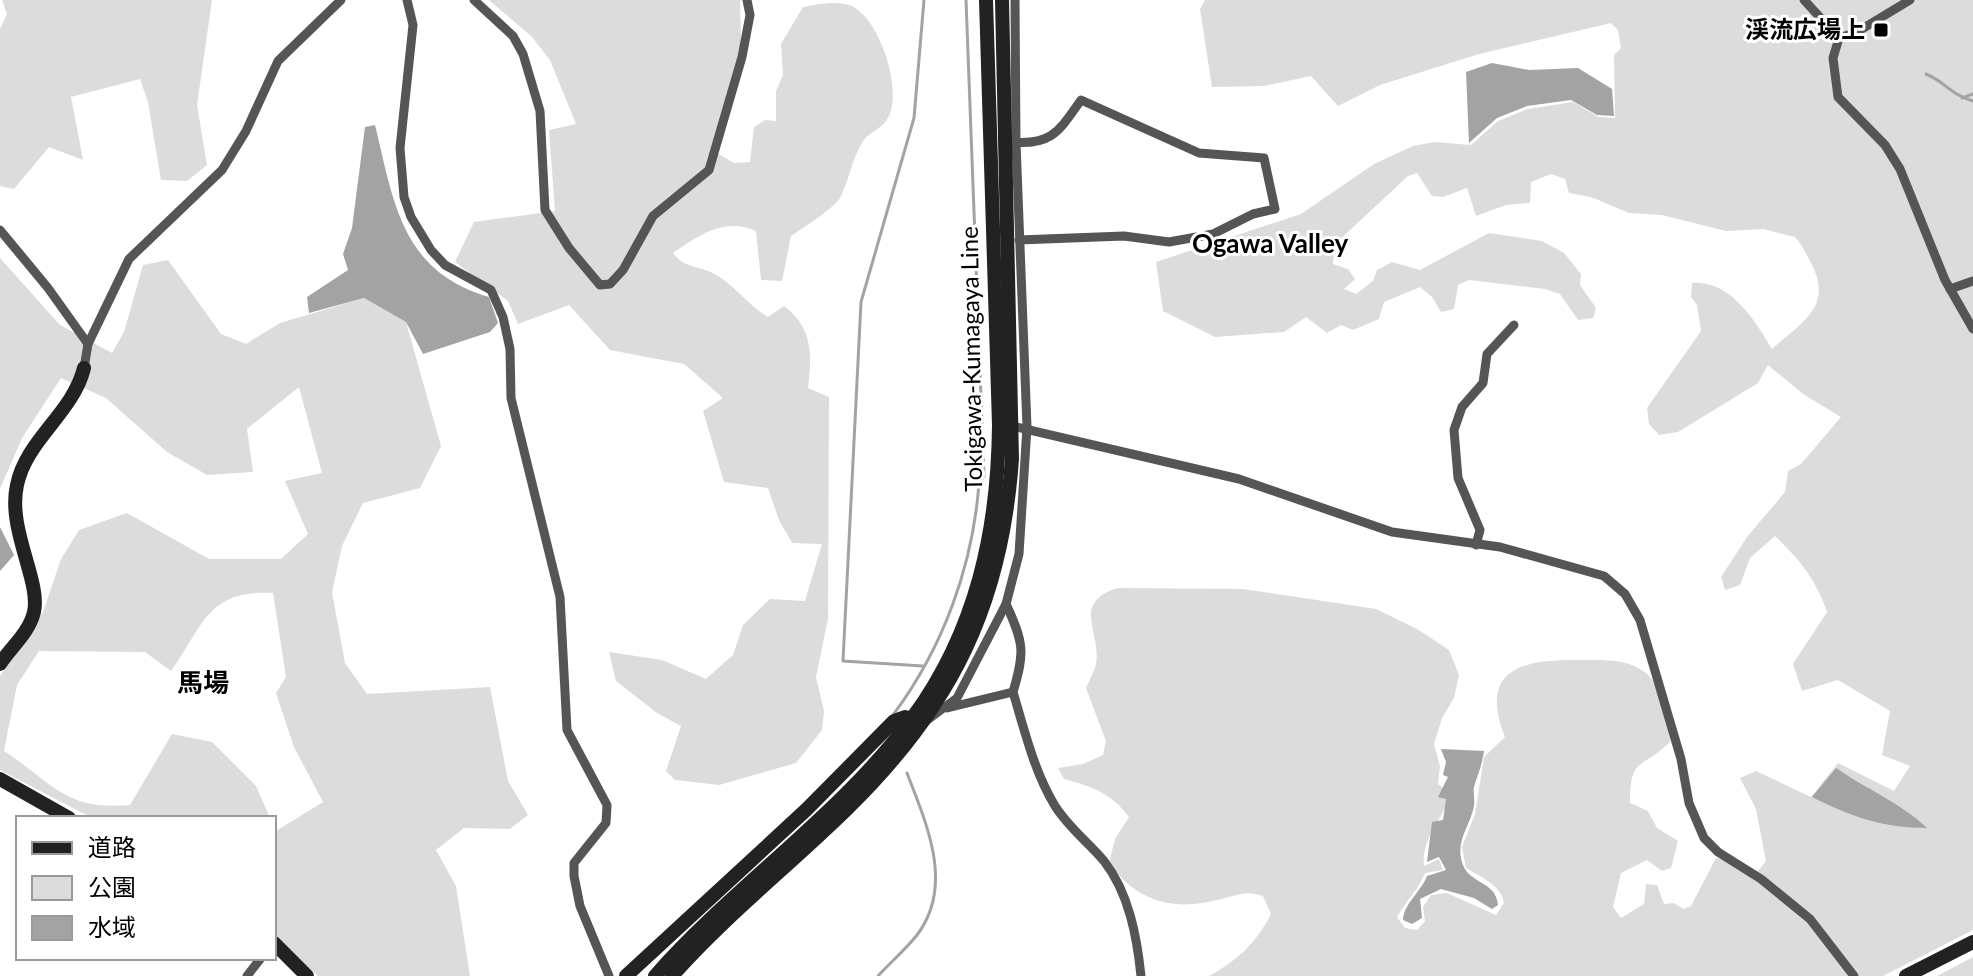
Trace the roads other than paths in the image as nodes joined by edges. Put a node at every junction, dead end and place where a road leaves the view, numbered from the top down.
1 (341, 0) edge
2 (407, 0) edge
3 (474, 0) edge
4 (747, 0) edge
5 (986, 0) edge
6 (1002, 0) edge
7 (1015, 0) edge
8 (1804, 0) edge
9 (1910, 0) edge
10 (1839, 38) junction
11 (1009, 142) junction
12 (0, 230) edge
13 (1019, 240) junction
14 (1973, 281) edge
15 (1950, 289) junction
16 (1514, 325) dead end
17 (1973, 329) edge
18 (88, 344) junction
19 (84, 368) joint
20 (1013, 426) junction
21 (1476, 545) junction
22 (1006, 604) junction
23 (0, 664) edge
24 (1013, 692) junction
25 (947, 708) junction
26 (913, 725) junction
27 (0, 779) edge
28 (65, 816) edge
29 (1973, 942) edge
30 (276, 945) edge
31 (259, 960) edge
32 (247, 976) edge
33 (307, 976) edge
34 (609, 976) edge
35 (626, 976) edge
36 (655, 976) edge
37 (672, 976) edge
38 (1141, 976) edge
39 (1854, 976) edge
40 (1906, 976) edge

1 - 18 street
2 - 34 street
3 - 4 street
5 - 20 main road, Tokigawa-Kumagaya Line
6 - 11 main road, Tokigawa-Kumagaya Line
7 - 11 street
8 - 10 street
9 - 10 street
10 - 15 street
11 - 13 street
11 - 13 street
11 - 20 main road, Tokigawa-Kumagaya Line
12 - 18 street
13 - 20 street
14 - 15 street
15 - 17 street
16 - 21 street
18 - 19 street
19 - 23 main road
20 - 21 street
20 - 22 street
20 - 26 main road, Tokigawa-Kumagaya Line
21 - 39 street
22 - 24 street
22 - 25 street
24 - 25 street
24 - 38 street
25 - 26 street
26 - 35 main road
26 - 36 main road, Tokigawa-Kumagaya Line
26 - 37 main road, Tokigawa-Kumagaya Line
27 - 28 main road
29 - 40 main road
30 - 33 main road
31 - 32 street

